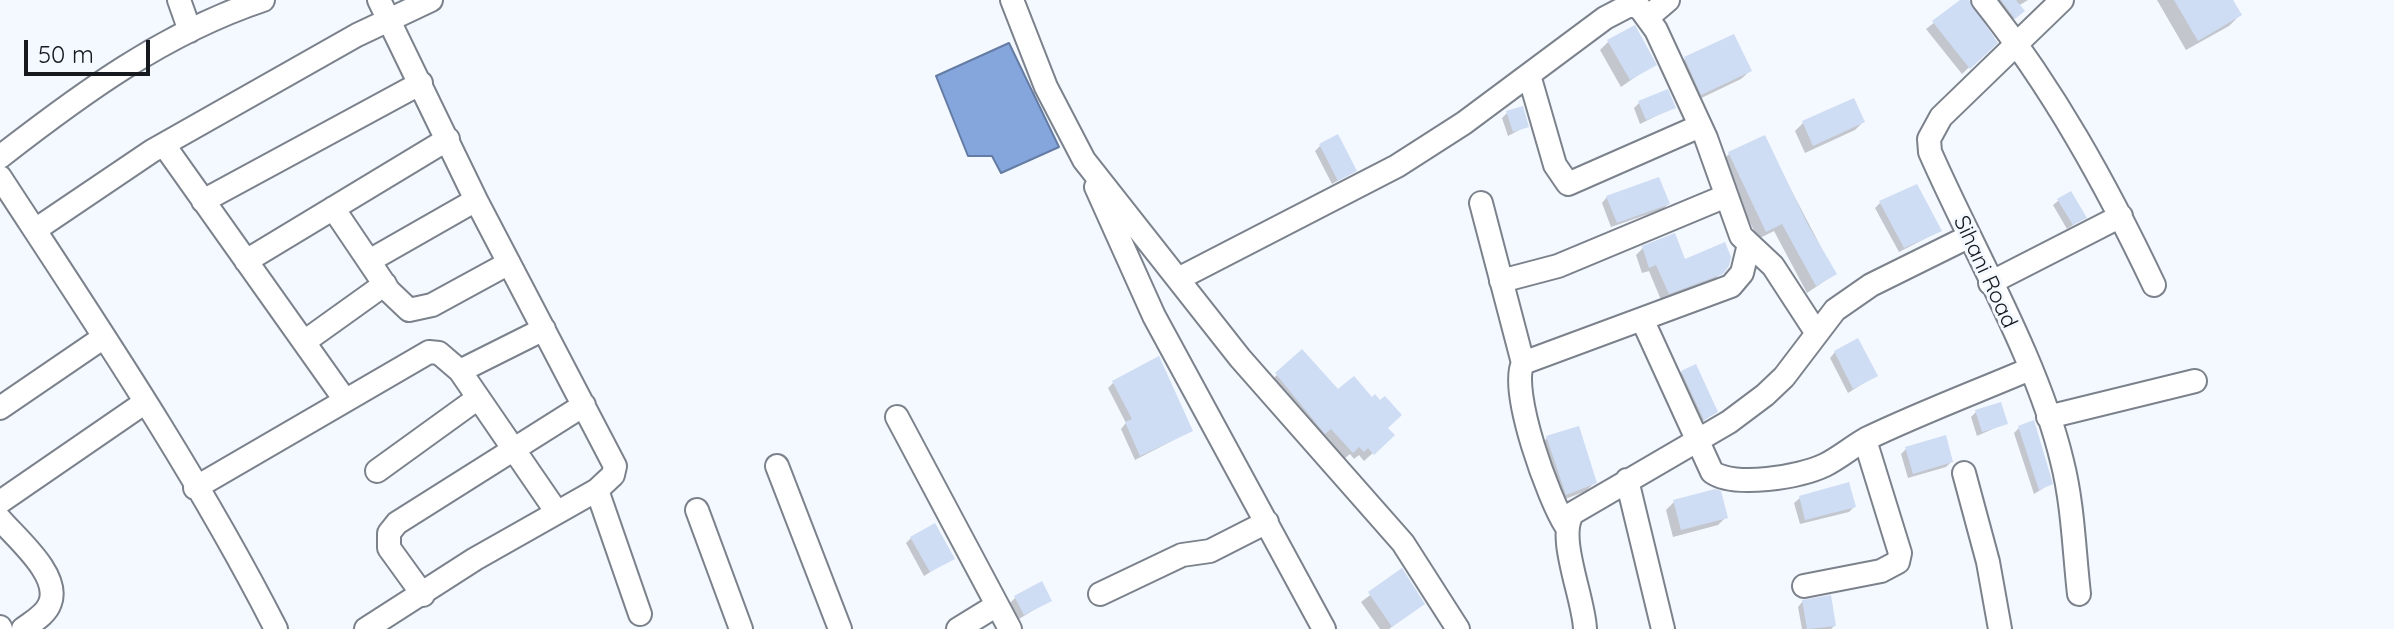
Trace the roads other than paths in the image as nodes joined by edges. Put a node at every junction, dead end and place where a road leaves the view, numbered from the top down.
1 (179, 0) edge
2 (263, 0) edge
3 (431, 0) edge
4 (1012, 0) edge
5 (1668, 0) edge
6 (1983, 0) edge
7 (2062, 0) edge
8 (385, 9) edge
9 (1648, 17) junction
10 (190, 31) junction
11 (2017, 42) junction
12 (1529, 75) junction
13 (421, 83) junction
14 (1700, 126) junction
15 (448, 139) junction
16 (164, 145) junction
17 (0, 157) edge
18 (1084, 160) junction
19 (0, 177) edge
20 (1726, 196) junction
21 (476, 200) junction
22 (203, 201) junction
23 (1481, 203) dead end
24 (333, 208) junction
25 (2121, 216) junction
26 (35, 230) junction
27 (1968, 237) junction
28 (1749, 244) junction
29 (246, 261) junction
30 (369, 261) junction
31 (509, 263) junction
32 (1178, 279) junction
33 (1501, 281) junction
34 (1990, 283) junction
35 (385, 284) junction
36 (2154, 285) dead end
37 (1642, 319) junction
38 (544, 329) junction
39 (1816, 332) junction
40 (104, 337) junction
41 (304, 342) junction
42 (1523, 363) junction
43 (2030, 369) junction
44 (460, 371) junction
45 (2195, 381) dead end
46 (478, 398) junction
47 (345, 400) junction
48 (144, 403) junction
49 (584, 405) junction
50 (0, 408) edge
51 (897, 417) dead end
52 (2048, 417) junction
53 (1865, 440) junction
54 (1696, 442) junction
55 (512, 448) junction
56 (777, 466) dead end
57 (377, 471) dead end
58 (1964, 473) dead end
59 (1627, 480) junction
60 (195, 488) junction
61 (597, 490) junction
62 (0, 502) edge
63 (697, 510) dead end
64 (556, 511) junction
65 (0, 519) edge
66 (1267, 522) junction
67 (1566, 526) junction
68 (1804, 586) dead end
69 (1100, 594) dead end
70 (2079, 594) dead end
71 (423, 595) junction
72 (997, 605) junction
73 (640, 614) dead end
74 (23, 629) edge
75 (276, 629) edge
76 (366, 629) edge
77 (741, 629) edge
78 (840, 629) edge
79 (958, 629) edge
80 (1010, 629) edge
81 (1324, 629) edge
82 (1458, 629) edge
83 (1585, 629) edge
84 (1663, 629) edge
85 (2000, 629) edge

1 - 10 street
2 - 10 street
3 - 8 street
4 - 18 street
5 - 9 street
6 - 11 street
7 - 11 street, Sihani Road
8 - 13 street
8 - 16 street
9 - 12 street
9 - 14 street
10 - 17 street
11 - 25 street
11 - 27 street, Sihani Road
12 - 14 street
12 - 32 street
13 - 15 street
13 - 22 street
14 - 20 street
15 - 21 street
15 - 24 street
16 - 22 street
16 - 26 street
18 - 32 street
18 - 66 street
19 - 26 street
20 - 28 street
20 - 33 street
21 - 30 street
21 - 31 street
22 - 29 street
23 - 33 street
24 - 29 street
24 - 30 street
25 - 34 street
25 - 36 street
26 - 40 street
27 - 34 street, Sihani Road
27 - 39 street
28 - 37 street
28 - 39 street
29 - 41 street
30 - 35 street
31 - 35 street
31 - 38 street
32 - 82 street
33 - 42 street
34 - 43 street, Sihani Road
35 - 41 street
37 - 42 street
37 - 54 street
38 - 44 street
38 - 49 street
39 - 54 street
40 - 48 street
40 - 50 street
41 - 47 street
42 - 67 street
43 - 52 street, Sihani Road
43 - 53 street
44 - 46 street
44 - 47 street
45 - 52 street
46 - 55 street
46 - 57 street
47 - 60 street
48 - 60 street
48 - 62 street
49 - 55 street
49 - 61 street
51 - 72 street
52 - 70 street, Sihani Road
53 - 54 street
53 - 68 street
54 - 59 street
55 - 64 street
55 - 71 street
56 - 78 street
58 - 85 street
59 - 67 street
59 - 84 street
60 - 75 street
61 - 64 street
61 - 73 street
63 - 77 street
64 - 71 street
65 - 74 street
66 - 69 street
66 - 81 street
67 - 83 street
71 - 76 street
72 - 79 street
72 - 80 street

